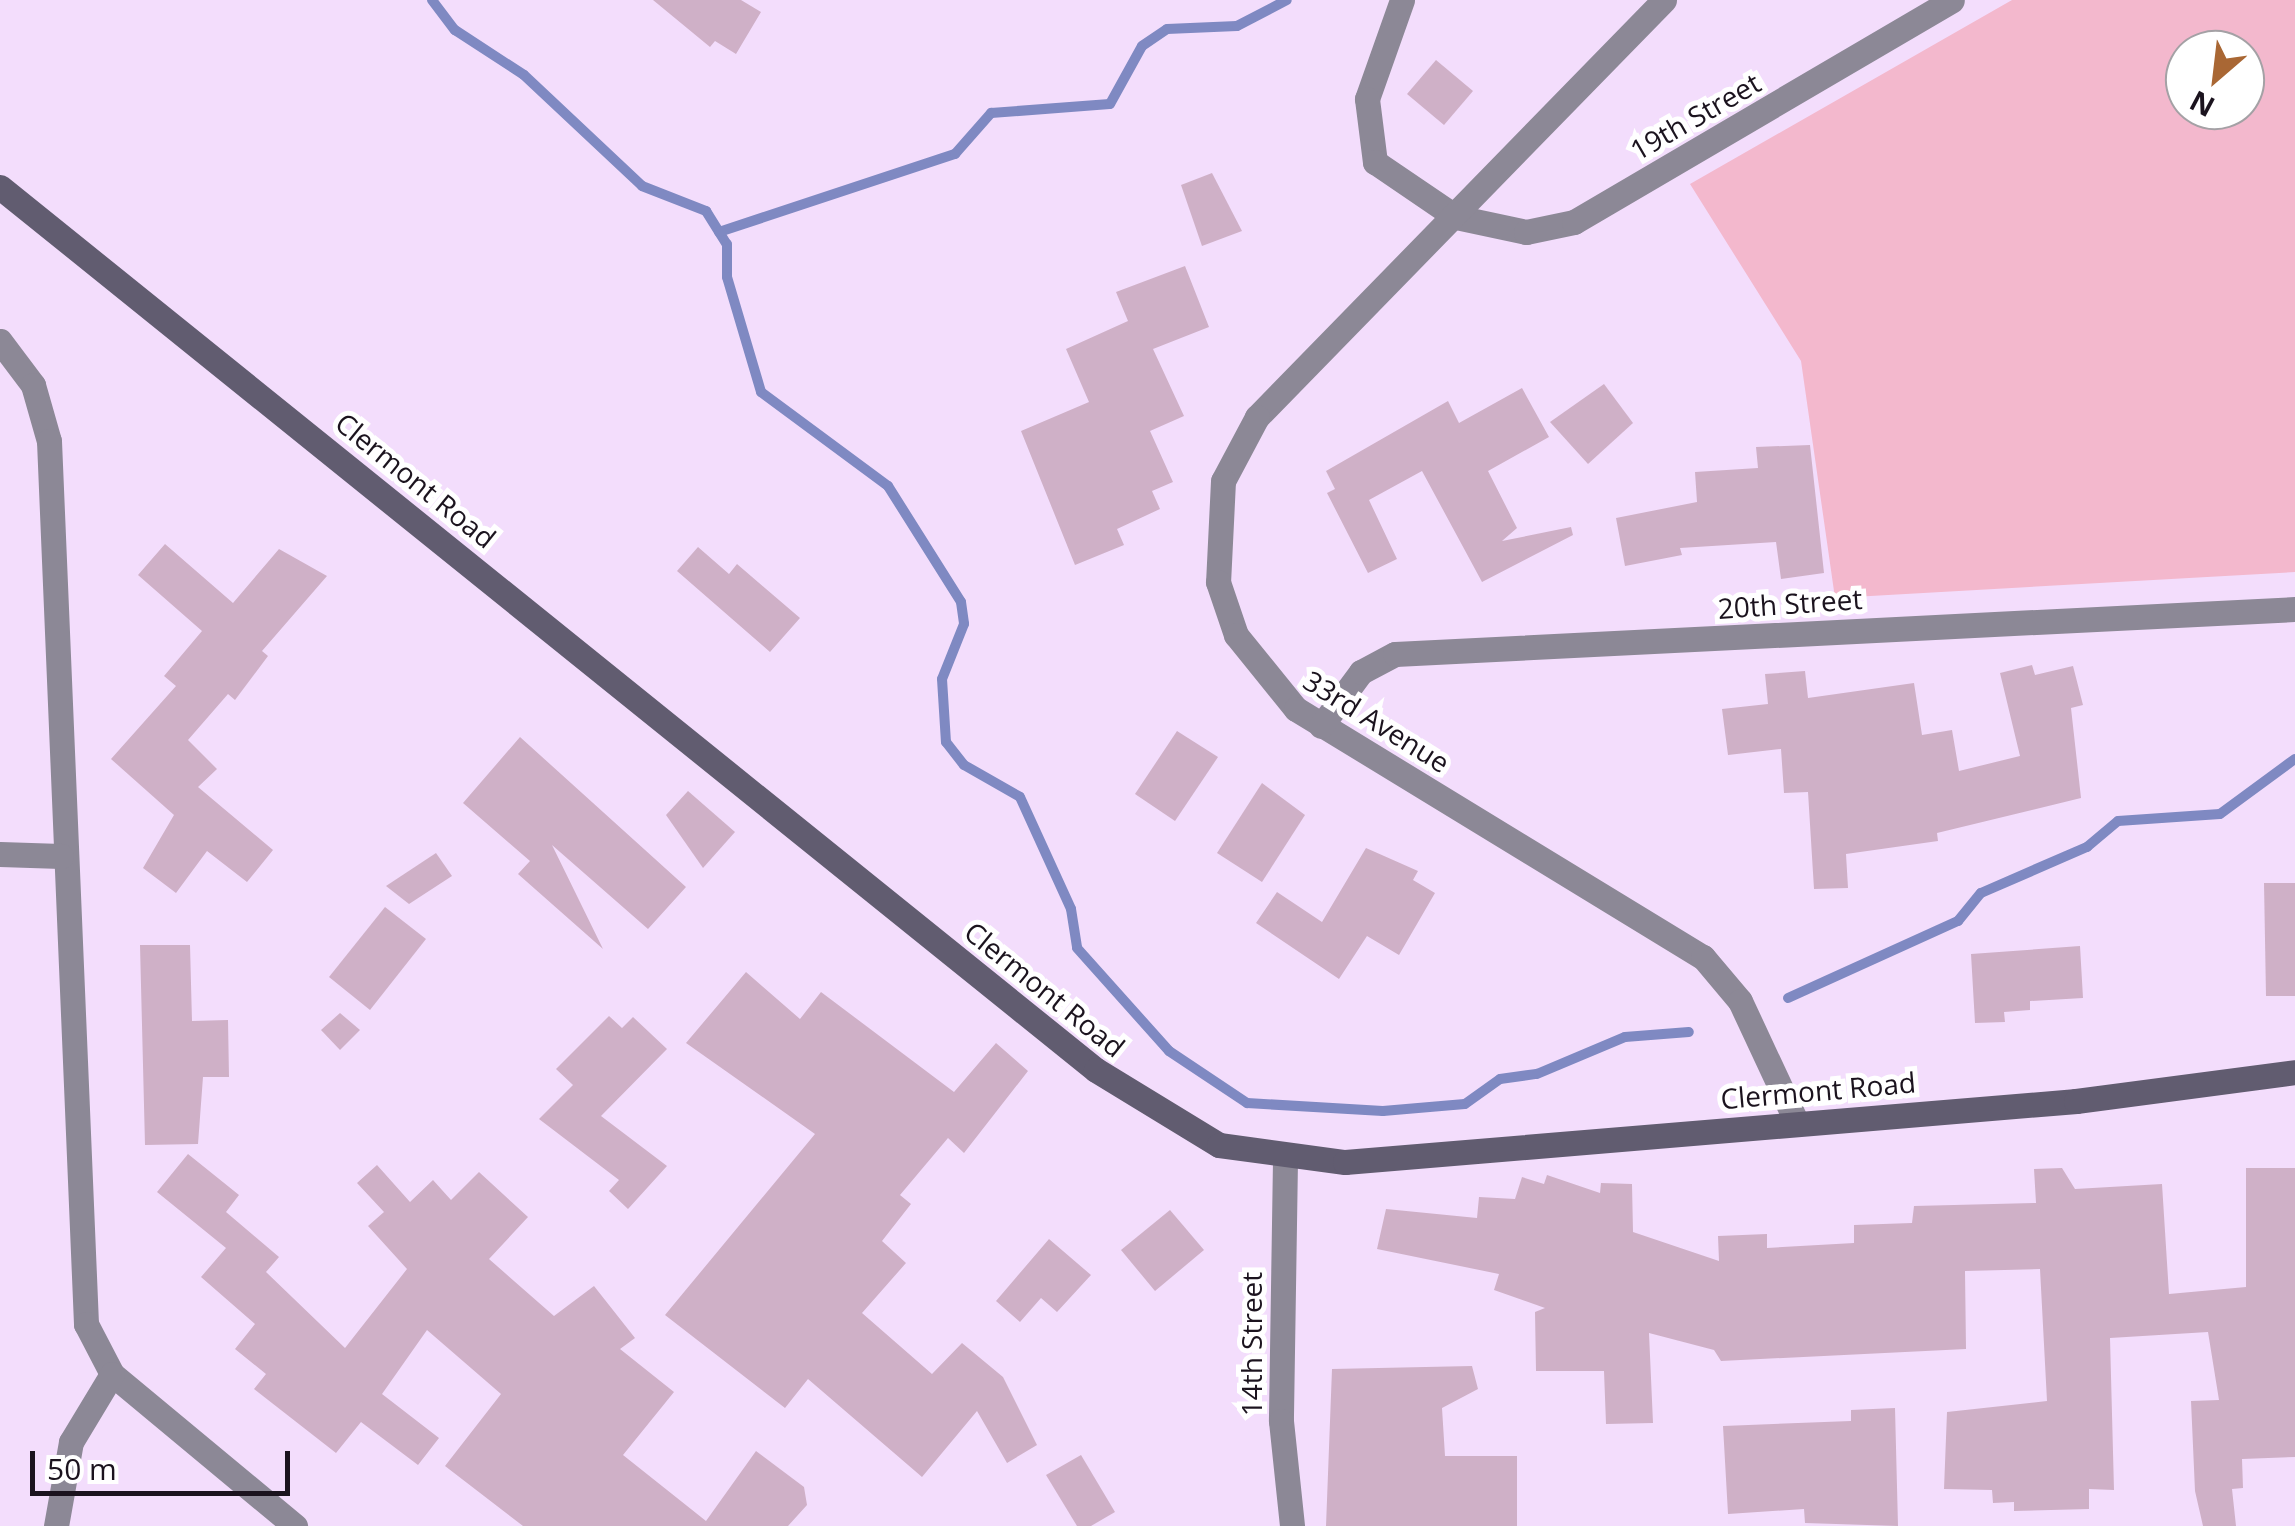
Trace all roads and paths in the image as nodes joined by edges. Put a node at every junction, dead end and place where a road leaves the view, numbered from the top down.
1 (1402, 0) edge
2 (1664, 0) edge
3 (1952, 0) edge
4 (0, 187) edge
5 (1456, 217) junction
6 (0, 341) edge
7 (2295, 609) edge
8 (1321, 726) junction
9 (0, 854) edge
10 (61, 856) junction
11 (2295, 1072) edge
12 (1796, 1121) junction
13 (1285, 1160) junction
14 (112, 1374) junction
15 (56, 1526) edge
16 (296, 1526) edge
17 (1292, 1526) edge

1 - 5 street
2 - 5 street, 33rd Avenue
3 - 5 street, 19th Street
4 - 13 street, Clermont Road
5 - 8 street, 33rd Avenue
6 - 10 street
7 - 8 street, 20th Street
8 - 12 street, 33rd Avenue
9 - 10 street
10 - 14 street
11 - 12 street, Clermont Road
12 - 13 street, Clermont Road
13 - 17 street, 14th Street
14 - 15 street
14 - 16 street

